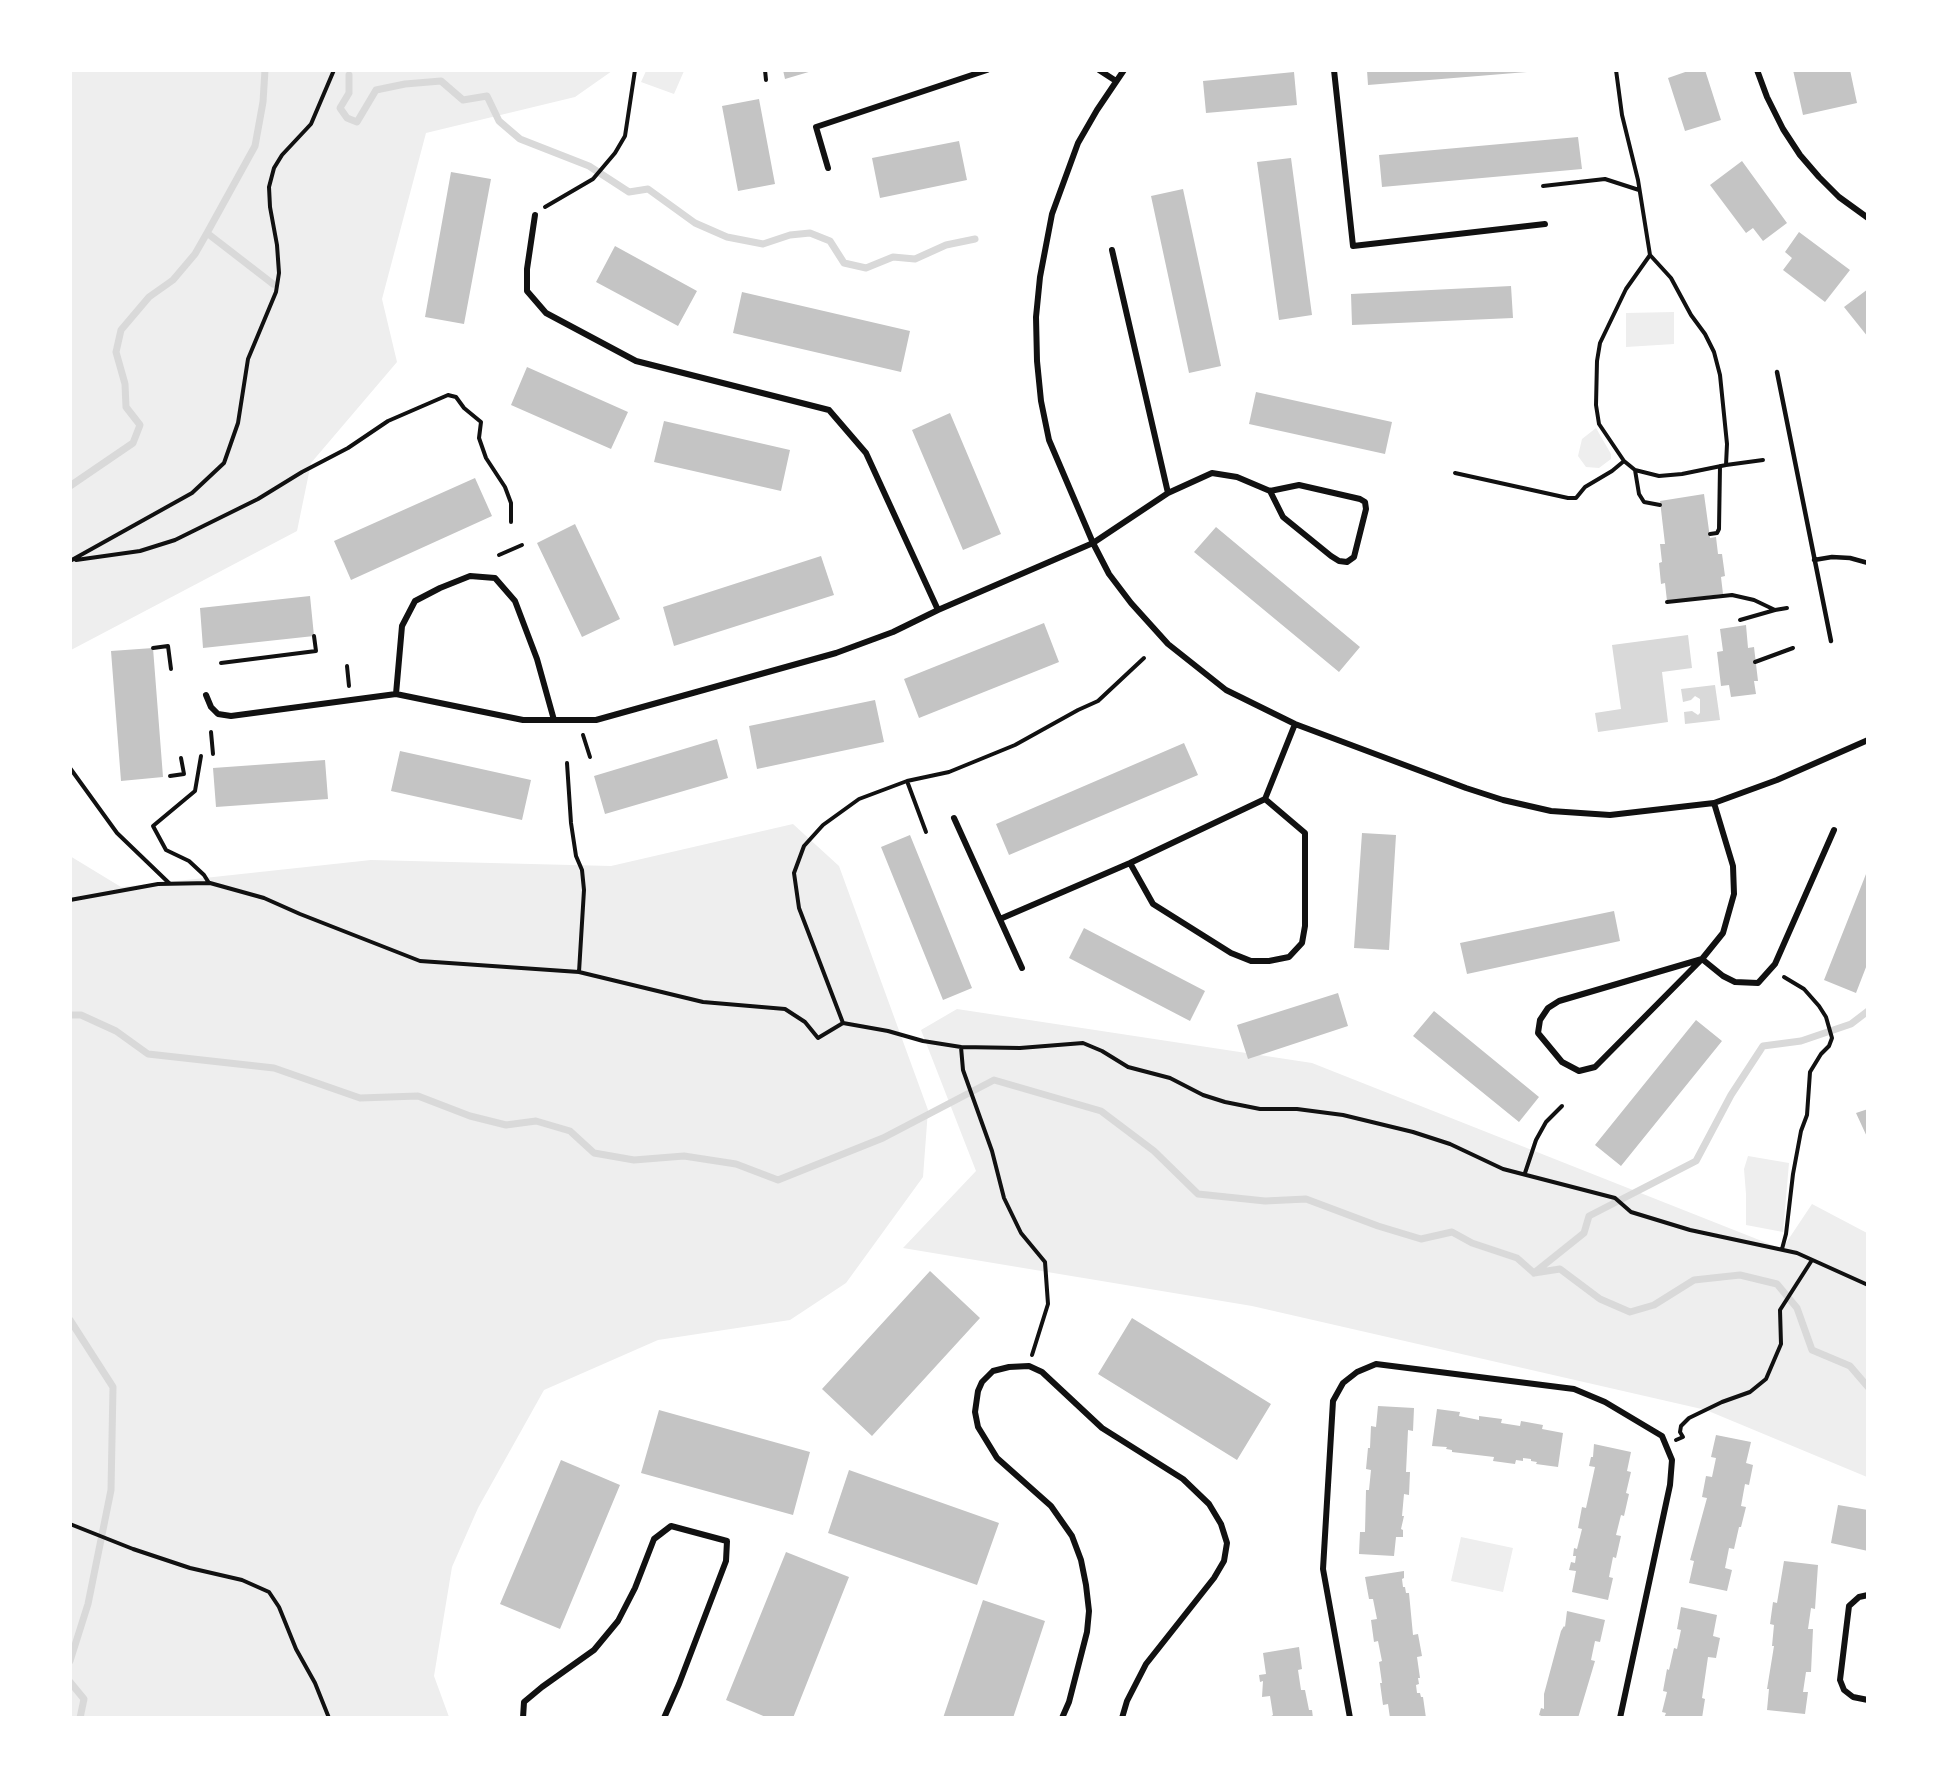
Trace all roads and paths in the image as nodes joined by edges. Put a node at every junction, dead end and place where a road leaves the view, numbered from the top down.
1 (334, 70) edge
2 (635, 70) edge
3 (765, 70) edge
4 (987, 70) edge
5 (1099, 70) edge
6 (1124, 70) edge
7 (1334, 70) edge
8 (1616, 70) edge
9 (1757, 70) edge
10 (766, 80) dead end
11 (1116, 81) junction
12 (828, 168) dead end
13 (1543, 186) dead end
14 (1640, 190) junction
15 (554, 200) dead end
16 (535, 214) dead end
17 (1868, 218) edge
18 (1545, 224) dead end
19 (1112, 250) dead end
20 (1650, 255) junction
21 (1777, 372) dead end
22 (1763, 460) dead end
23 (1624, 461) junction
24 (1723, 465) junction
25 (1635, 470) junction
26 (1455, 473) dead end
27 (1270, 491) junction
28 (1168, 493) junction
29 (1660, 505) dead end
30 (511, 522) dead end
31 (1710, 534) dead end
32 (1093, 543) junction
33 (522, 545) dead end
34 (499, 555) dead end
35 (1814, 560) junction
36 (71, 561) edge
37 (1868, 563) edge
38 (1667, 602) dead end
39 (1787, 609) dead end
40 (938, 610) junction
41 (1775, 610) junction
42 (1740, 620) dead end
43 (314, 636) dead end
44 (1831, 641) dead end
45 (153, 648) dead end
46 (1793, 648) dead end
47 (1144, 658) dead end
48 (1755, 662) dead end
49 (221, 663) dead end
50 (347, 666) dead end
51 (171, 669) dead end
52 (349, 686) dead end
53 (206, 694) dead end
54 (396, 694) junction
55 (554, 720) junction
56 (1295, 724) junction
57 (211, 732) dead end
58 (583, 735) dead end
59 (1868, 740) edge
60 (213, 754) dead end
61 (201, 756) dead end
62 (590, 757) dead end
63 (182, 758) dead end
64 (567, 763) dead end
65 (70, 768) edge
66 (170, 776) dead end
67 (907, 781) junction
68 (1265, 799) junction
69 (1714, 803) junction
70 (954, 818) dead end
71 (1834, 830) dead end
72 (926, 832) dead end
73 (1130, 863) junction
74 (210, 883) junction
75 (170, 884) junction
76 (70, 900) edge
77 (1000, 920) junction
78 (1702, 959) junction
79 (1022, 968) dead end
80 (579, 972) junction
81 (1784, 977) dead end
82 (843, 1023) junction
83 (961, 1047) junction
84 (1562, 1106) dead end
85 (1525, 1173) junction
86 (1782, 1249) junction
87 (1812, 1260) junction
88 (1868, 1286) edge
89 (1029, 1366) junction
90 (1666, 1446) junction
91 (72, 1525) edge
92 (1868, 1594) edge
93 (1868, 1700) edge
94 (329, 1718) edge
95 (523, 1718) edge
96 (664, 1718) edge
97 (1062, 1718) edge
98 (1122, 1718) edge
99 (1350, 1718) edge
100 (1620, 1718) edge

1 - 36 path
2 - 15 path
3 - 10 path
4 - 12 street
5 - 11 street
6 - 11 street
7 - 18 street
8 - 14 path
9 - 17 street
11 - 32 street
13 - 14 path
14 - 20 path
16 - 40 street
19 - 28 street
20 - 23 path
20 - 24 path
21 - 35 lane
22 - 24 path
23 - 25 path
23 - 26 path
24 - 25 path
24 - 31 path
25 - 29 path
27 - 27 street
27 - 28 street
28 - 32 street
30 - 36 path
32 - 40 street
32 - 56 street
33 - 34 path
35 - 37 lane
35 - 44 lane
38 - 41 path
39 - 41 path
40 - 55 street
41 - 42 path
43 - 49 path
45 - 51 path
46 - 48 path
47 - 67 path
50 - 52 path
53 - 54 street
54 - 55 street
54 - 55 street
56 - 68 street
56 - 69 street
57 - 60 path
58 - 62 path
59 - 69 street
61 - 74 path
63 - 66 path
64 - 80 path
65 - 75 path
67 - 72 path
67 - 82 path
68 - 73 street
68 - 73 street
69 - 78 street
70 - 77 street
71 - 78 street
73 - 77 street
74 - 75 path
74 - 80 path
75 - 76 path
77 - 79 street
78 - 78 street
80 - 82 path
81 - 86 path
82 - 83 path
83 - 85 path
83 - 89 path
84 - 85 path
85 - 86 path
86 - 87 path
87 - 88 path
87 - 90 path
89 - 97 street
89 - 98 street
90 - 99 street
90 - 100 street
91 - 94 path
92 - 93 street
95 - 96 street

